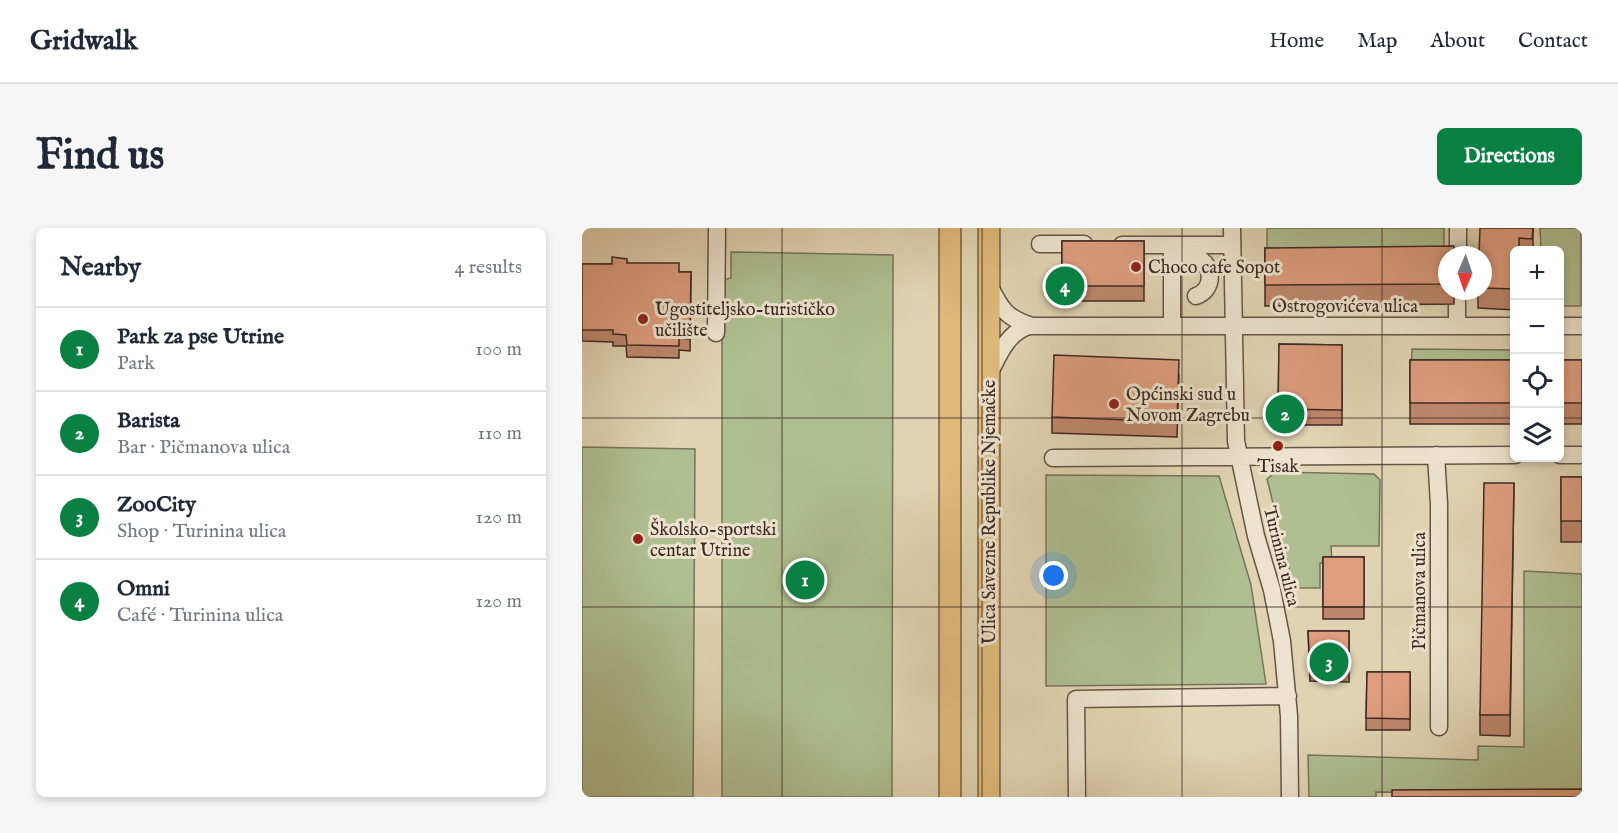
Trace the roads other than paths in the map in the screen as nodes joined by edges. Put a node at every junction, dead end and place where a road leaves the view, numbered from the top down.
1 (717, 228) edge
2 (950, 228) edge
3 (989, 228) edge
4 (1232, 228) edge
5 (1458, 228) edge
6 (1040, 244) dead end
7 (1232, 245) junction
8 (1458, 246) edge
9 (1172, 250) junction
10 (989, 285) junction
11 (1196, 296) dead end
12 (1457, 300) edge
13 (1233, 325) junction
14 (1032, 326) junction
15 (1172, 326) junction
16 (1457, 326) junction
17 (1510, 326) edge
18 (1564, 326) edge
19 (1582, 326) edge
20 (716, 333) dead end
21 (989, 374) junction
22 (1436, 455) junction
23 (1510, 455) edge
24 (1564, 455) edge
25 (1582, 455) edge
26 (1053, 458) dead end
27 (1239, 458) junction
28 (1288, 696) junction
29 (1438, 727) dead end
30 (950, 797) edge
31 (989, 797) edge
32 (1077, 797) edge
33 (1290, 797) edge

1 - 20 street
2 - 30 main road
3 - 10 main road, Ulica Savezne Republike Njemačke
4 - 7 street, Turinina ulica
5 - 8 street
6 - 9 street
7 - 9 street
7 - 13 street, Turinina ulica
9 - 11 street
9 - 15 street
10 - 14 street
10 - 21 main road, Ulica Savezne Republike Njemačke
12 - 16 street
13 - 15 street
13 - 16 street, Ostrogovićeva ulica
13 - 27 street, Turinina ulica
14 - 15 street
14 - 21 street
16 - 17 street, Ostrogovićeva ulica
18 - 19 street
21 - 31 main road, Ulica Savezne Republike Njemačke
22 - 23 street
22 - 27 street
22 - 29 street, Pičmanova ulica
24 - 25 street
26 - 27 street
27 - 28 street, Turinina ulica
28 - 32 street
28 - 33 street, Turinina ulica

